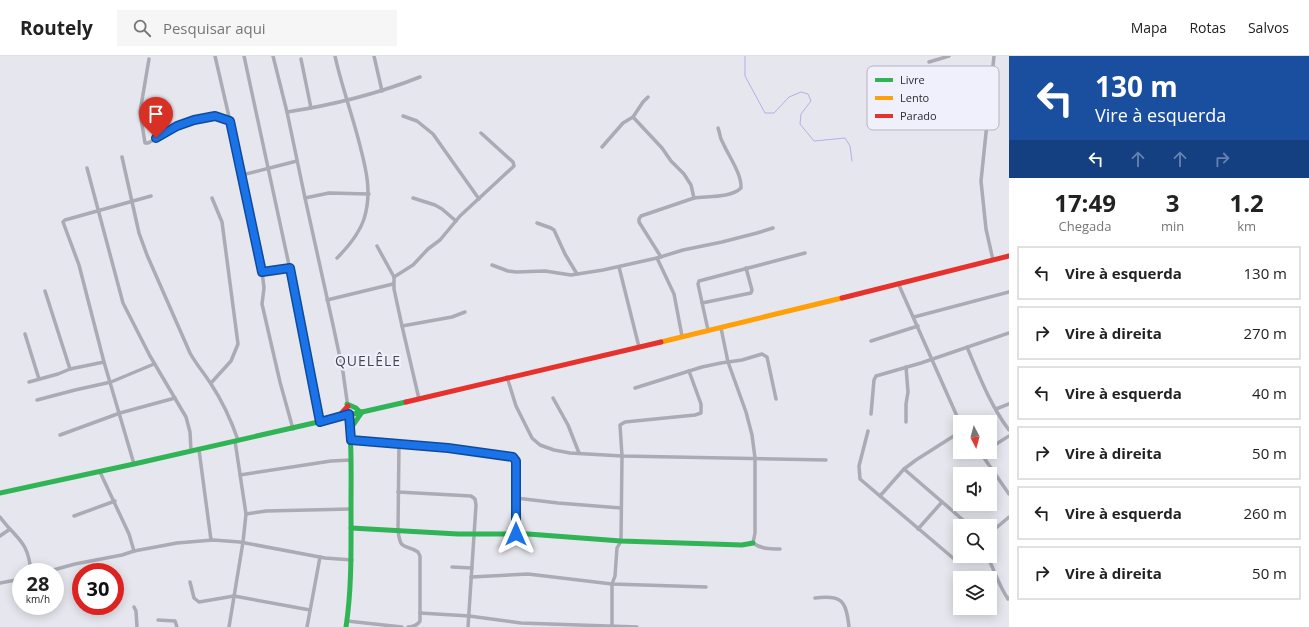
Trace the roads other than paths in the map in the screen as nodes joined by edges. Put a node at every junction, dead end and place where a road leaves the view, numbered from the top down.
1 (215, 56) edge
2 (244, 56) edge
3 (273, 56) edge
4 (335, 56) edge
5 (374, 56) edge
6 (949, 56) edge
7 (994, 56) edge
8 (149, 59) dead end
9 (302, 59) dead end
10 (929, 62) dead end
11 (993, 66) edge
12 (420, 78) dead end
13 (382, 91) junction
14 (648, 97) dead end
15 (348, 101) junction
16 (311, 108) junction
17 (287, 112) junction
18 (404, 116) dead end
19 (633, 117) junction
20 (230, 121) junction
21 (718, 128) dead end
22 (987, 130) edge
23 (480, 133) dead end
24 (602, 147) dead end
25 (122, 157) dead end
26 (297, 161) junction
27 (87, 168) dead end
28 (268, 168) junction
29 (242, 175) junction
30 (369, 194) junction
31 (151, 196) dead end
32 (212, 198) dead end
33 (304, 198) junction
34 (413, 198) dead end
35 (694, 198) junction
36 (479, 199) junction
37 (131, 202) junction
38 (98, 211) junction
39 (456, 221) junction
40 (537, 223) dead end
41 (773, 228) dead end
42 (377, 246) dead end
43 (805, 253) dead end
44 (1009, 256) edge
45 (337, 258) dead end
46 (659, 258) junction
47 (993, 260) junction
48 (492, 265) dead end
49 (619, 267) junction
50 (290, 268) junction
51 (746, 268) junction
52 (262, 272) junction
53 (577, 274) junction
54 (394, 277) junction
55 (898, 283) junction
56 (394, 284) junction
57 (45, 291) dead end
58 (1009, 292) edge
59 (327, 300) junction
60 (702, 304) junction
61 (465, 312) dead end
62 (914, 317) junction
63 (402, 326) junction
64 (918, 326) junction
65 (721, 328) junction
66 (708, 330) junction
67 (1009, 333) edge
68 (25, 334) dead end
69 (682, 336) junction
70 (871, 341) dead end
71 (640, 347) junction
72 (967, 347) junction
73 (931, 359) junction
74 (104, 362) junction
75 (728, 362) junction
76 (154, 364) junction
77 (906, 367) junction
78 (70, 369) junction
79 (690, 371) junction
80 (507, 377) junction
81 (39, 378) junction
82 (29, 382) dead end
83 (111, 382) junction
84 (211, 383) junction
85 (635, 388) dead end
86 (175, 398) junction
87 (553, 398) dead end
88 (419, 399) junction
89 (776, 399) dead end
90 (37, 400) dead end
91 (1009, 404) edge
92 (347, 405) junction
93 (996, 409) junction
94 (361, 412) junction
95 (120, 413) junction
96 (349, 414) junction
97 (871, 414) dead end
98 (956, 415) edge
99 (339, 417) junction
100 (320, 422) junction
101 (906, 422) dead end
102 (350, 426) junction
103 (293, 428) junction
104 (1009, 430) edge
105 (868, 431) dead end
106 (60, 436) dead end
107 (953, 436) edge
108 (1009, 436) edge
109 (351, 440) junction
110 (237, 441) junction
111 (399, 443) junction
112 (997, 444) edge
113 (199, 450) junction
114 (190, 451) junction
115 (579, 453) junction
116 (622, 456) junction
117 (755, 458) junction
118 (986, 459) edge
119 (351, 460) junction
120 (826, 460) dead end
121 (134, 464) junction
122 (904, 468) junction
123 (100, 472) junction
124 (240, 475) junction
125 (398, 492) junction
126 (0, 493) edge
127 (1009, 494) edge
128 (880, 496) junction
129 (516, 498) junction
130 (115, 500) junction
131 (942, 502) junction
132 (351, 508) junction
133 (621, 508) junction
134 (246, 514) junction
135 (74, 516) dead end
136 (0, 517) edge
137 (1009, 517) edge
138 (962, 519) edge
139 (997, 527) edge
140 (351, 528) junction
141 (10, 529) junction
142 (918, 529) junction
143 (398, 531) junction
144 (474, 534) junction
145 (516, 534) junction
146 (0, 536) edge
147 (211, 540) junction
148 (621, 540) junction
149 (243, 542) junction
150 (753, 543) junction
151 (780, 549) dead end
152 (134, 551) junction
153 (320, 557) junction
154 (953, 558) edge
155 (352, 560) junction
156 (29, 563) edge
157 (990, 563) edge
158 (64, 567) edge
159 (452, 567) dead end
160 (472, 568) junction
161 (471, 577) junction
162 (12, 581) edge
163 (190, 582) dead end
164 (0, 583) edge
165 (612, 584) junction
166 (706, 587) dead end
167 (234, 596) junction
168 (815, 598) dead end
169 (1008, 598) edge
170 (1009, 604) edge
171 (134, 607) dead end
172 (310, 610) junction
173 (420, 613) junction
174 (469, 616) junction
175 (158, 620) dead end
176 (347, 621) junction
177 (370, 625) edge
178 (612, 626) edge
179 (137, 627) edge
180 (177, 627) edge
181 (229, 627) edge
182 (307, 627) edge
183 (346, 627) edge
184 (402, 627) edge
185 (408, 627) edge
186 (468, 627) edge
187 (637, 627) edge
188 (849, 627) edge

1 - 20 street
2 - 28 street
3 - 17 street
4 - 15 street
5 - 13 street
6 - 10 street
7 - 11 street
8 - 20 street
9 - 16 street
12 - 13 street
13 - 15 street
14 - 19 street
15 - 16 street
15 - 30 street
16 - 17 street
17 - 26 street
18 - 36 street
19 - 24 street
19 - 35 street
20 - 29 street
21 - 35 street
22 - 47 street
23 - 36 street
25 - 37 street
26 - 28 street
26 - 33 street
27 - 38 street
28 - 29 street
28 - 50 street
29 - 52 street
30 - 33 street
30 - 45 street
31 - 37 street
32 - 84 street
33 - 59 street
34 - 39 street
35 - 46 street
36 - 39 street
37 - 38 street
37 - 84 street
38 - 74 street
38 - 76 street
39 - 54 street
40 - 53 street
41 - 46 street
42 - 54 street
43 - 51 street
44 - 47 main road
46 - 49 street
46 - 69 street
47 - 55 main road
48 - 53 street
49 - 53 street
49 - 71 street
50 - 52 street
50 - 100 street
51 - 60 street
51 - 60 street
52 - 103 street
54 - 56 street
55 - 62 street
55 - 65 main road
56 - 59 street
56 - 63 street
57 - 78 street
58 - 62 street
59 - 92 street
60 - 66 street
61 - 63 street
62 - 64 street
63 - 88 street
64 - 70 street
64 - 73 street
65 - 66 main road
65 - 75 street
66 - 69 main road
67 - 72 street
68 - 81 street
69 - 71 main road
71 - 80 main road
72 - 73 street
72 - 93 street
73 - 77 street
73 - 98 street
74 - 78 street
74 - 83 street
75 - 79 street
75 - 89 street
75 - 117 street
76 - 83 street
76 - 86 street
77 - 97 street
77 - 101 street
78 - 81 street
79 - 85 street
79 - 116 street
80 - 88 main road
80 - 115 street
81 - 82 street
83 - 90 street
83 - 95 street
84 - 110 street
86 - 95 street
86 - 114 street
87 - 115 street
88 - 94 main road
91 - 93 street
92 - 94 main road
92 - 96 street
92 - 99 main road
93 - 104 street
94 - 96 main road
94 - 102 main road
95 - 106 street
95 - 121 street
96 - 99 main road
96 - 102 main road
99 - 100 main road
99 - 102 main road
100 - 103 main road
102 - 109 main road
103 - 110 main road
105 - 128 street
107 - 122 street
108 - 112 street
109 - 111 street
109 - 119 main road
110 - 113 main road
110 - 124 street
111 - 125 street
111 - 129 street
113 - 114 main road
113 - 147 street
114 - 121 main road
115 - 116 street
116 - 117 street
116 - 133 street
117 - 120 street
117 - 150 street
118 - 127 street
119 - 124 street
119 - 132 main road
121 - 123 main road
122 - 128 street
122 - 131 street
123 - 126 main road
123 - 130 street
124 - 134 street
125 - 143 street
125 - 144 street
128 - 142 street
129 - 133 street
129 - 145 street
130 - 135 street
130 - 152 street
131 - 138 street
131 - 142 street
132 - 134 street
132 - 140 main road
133 - 148 street
134 - 149 street
136 - 141 street
137 - 139 street
140 - 143 main road
140 - 155 main road
141 - 146 street
141 - 156 street
142 - 154 street
143 - 144 main road
143 - 173 street
144 - 145 main road
144 - 160 street
145 - 148 main road
147 - 149 street
147 - 152 street
148 - 150 main road
148 - 165 street
149 - 153 street
149 - 167 street
150 - 151 street
152 - 158 street
153 - 155 street
153 - 172 street
155 - 176 main road
157 - 169 street
159 - 160 street
160 - 161 street
161 - 165 street
161 - 174 street
162 - 164 street
163 - 167 street
165 - 166 street
165 - 178 street
167 - 172 street
167 - 181 street
168 - 188 street
169 - 170 street
171 - 179 street
172 - 182 street
173 - 174 street
173 - 185 street
174 - 178 street
174 - 186 street
175 - 180 street
176 - 177 street
176 - 183 main road
177 - 184 street
178 - 187 street

